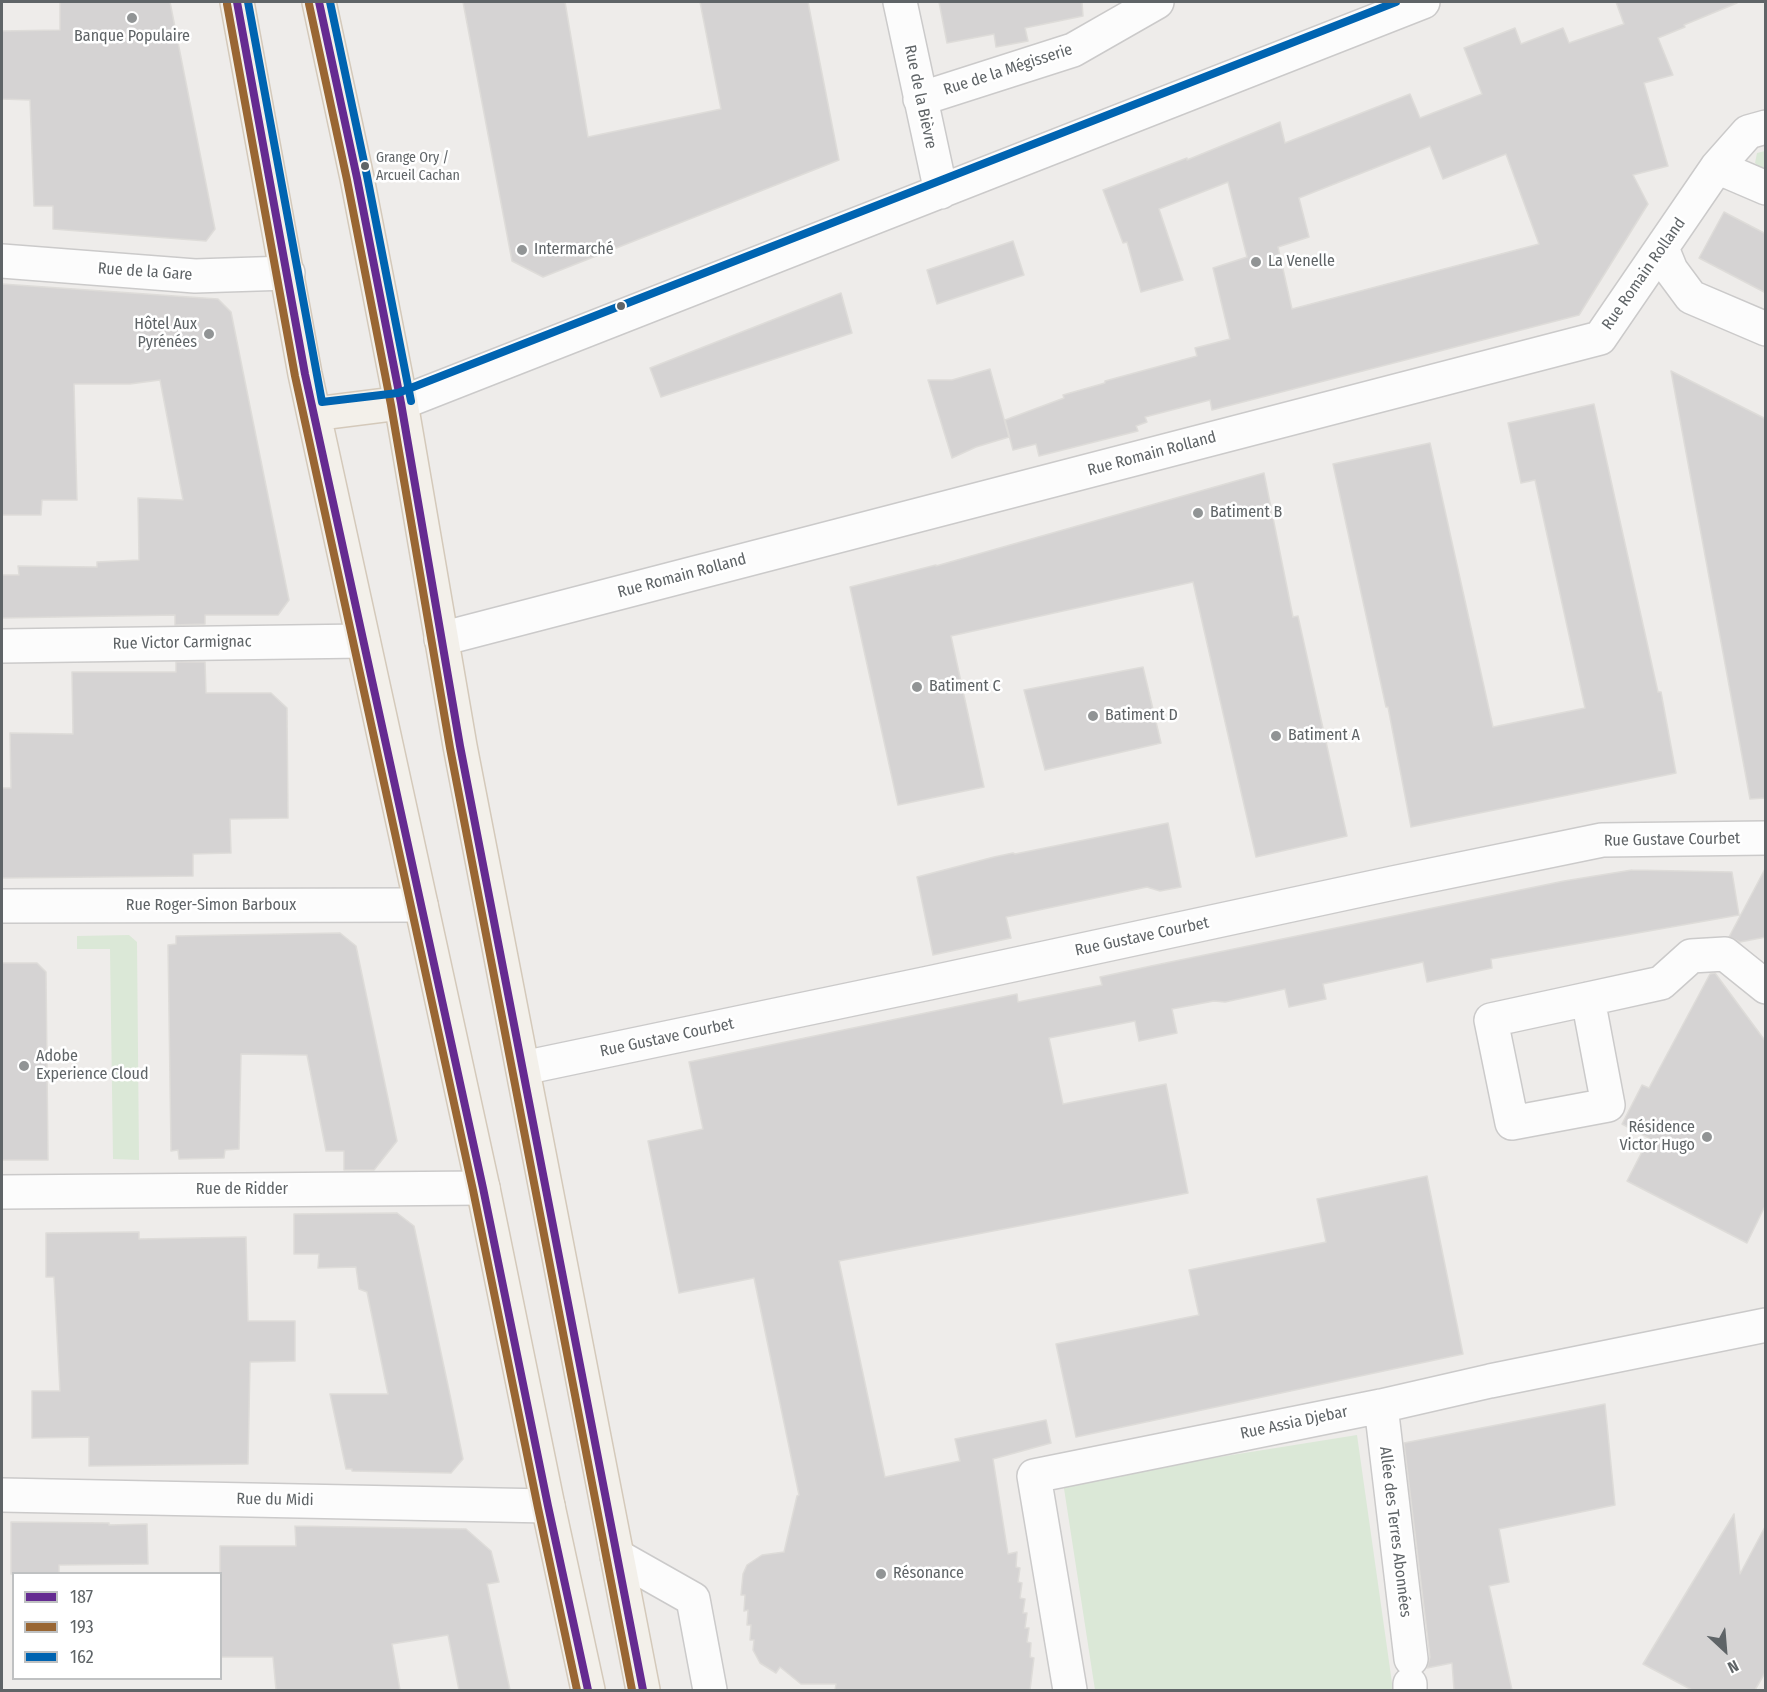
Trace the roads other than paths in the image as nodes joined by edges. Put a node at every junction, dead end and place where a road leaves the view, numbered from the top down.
1 (237, 2) edge
2 (319, 2) edge
3 (900, 2) edge
4 (1157, 2) edge
5 (1423, 2) edge
6 (920, 99) junction
7 (1766, 127) edge
8 (1717, 166) junction
9 (1766, 188) edge
10 (941, 192) junction
11 (1662, 248) junction
12 (2, 261) edge
13 (288, 273) junction
14 (1766, 328) edge
15 (401, 403) junction
16 (314, 414) junction
17 (441, 639) junction
18 (363, 641) junction
19 (2, 645) edge
20 (1766, 838) edge
21 (421, 905) junction
22 (2, 906) edge
23 (1766, 987) edge
24 (1588, 999) dead end
25 (522, 1068) junction
26 (483, 1188) junction
27 (2, 1192) edge
28 (1766, 1325) edge
29 (1381, 1406) junction
30 (2, 1495) edge
31 (548, 1506) junction
32 (617, 1556) junction
33 (1410, 1678) edge
34 (588, 1690) edge
35 (643, 1690) edge
36 (710, 1690) edge
37 (1070, 1690) edge

1 - 13 main road
2 - 15 main road
3 - 6 street, Rue de la Bièvre
4 - 6 street, Rue de la Mégisserie
5 - 10 street
6 - 10 street, Rue de la Bièvre
7 - 8 street, Rue Romain Rolland
8 - 9 street
8 - 11 street, Rue Romain Rolland
10 - 15 street
11 - 14 street
11 - 17 street, Rue Romain Rolland
12 - 13 street, Rue de la Gare
13 - 16 main road
15 - 16 main road
15 - 17 main road
16 - 18 main road
17 - 25 main road
18 - 19 street, Rue Victor Carmignac
18 - 21 main road
20 - 25 street, Rue Gustave Courbet
21 - 22 street, Rue Roger-Simon Barboux
21 - 26 main road
23 - 24 street
25 - 32 main road
26 - 27 street, Rue de Ridder
26 - 31 main road
28 - 29 street, Rue Assia Djebar
29 - 33 street, Allée des Terres Abonnées
29 - 37 street, Rue Assia Djebar
30 - 31 street, Rue du Midi
31 - 34 main road
32 - 35 main road
32 - 36 street

